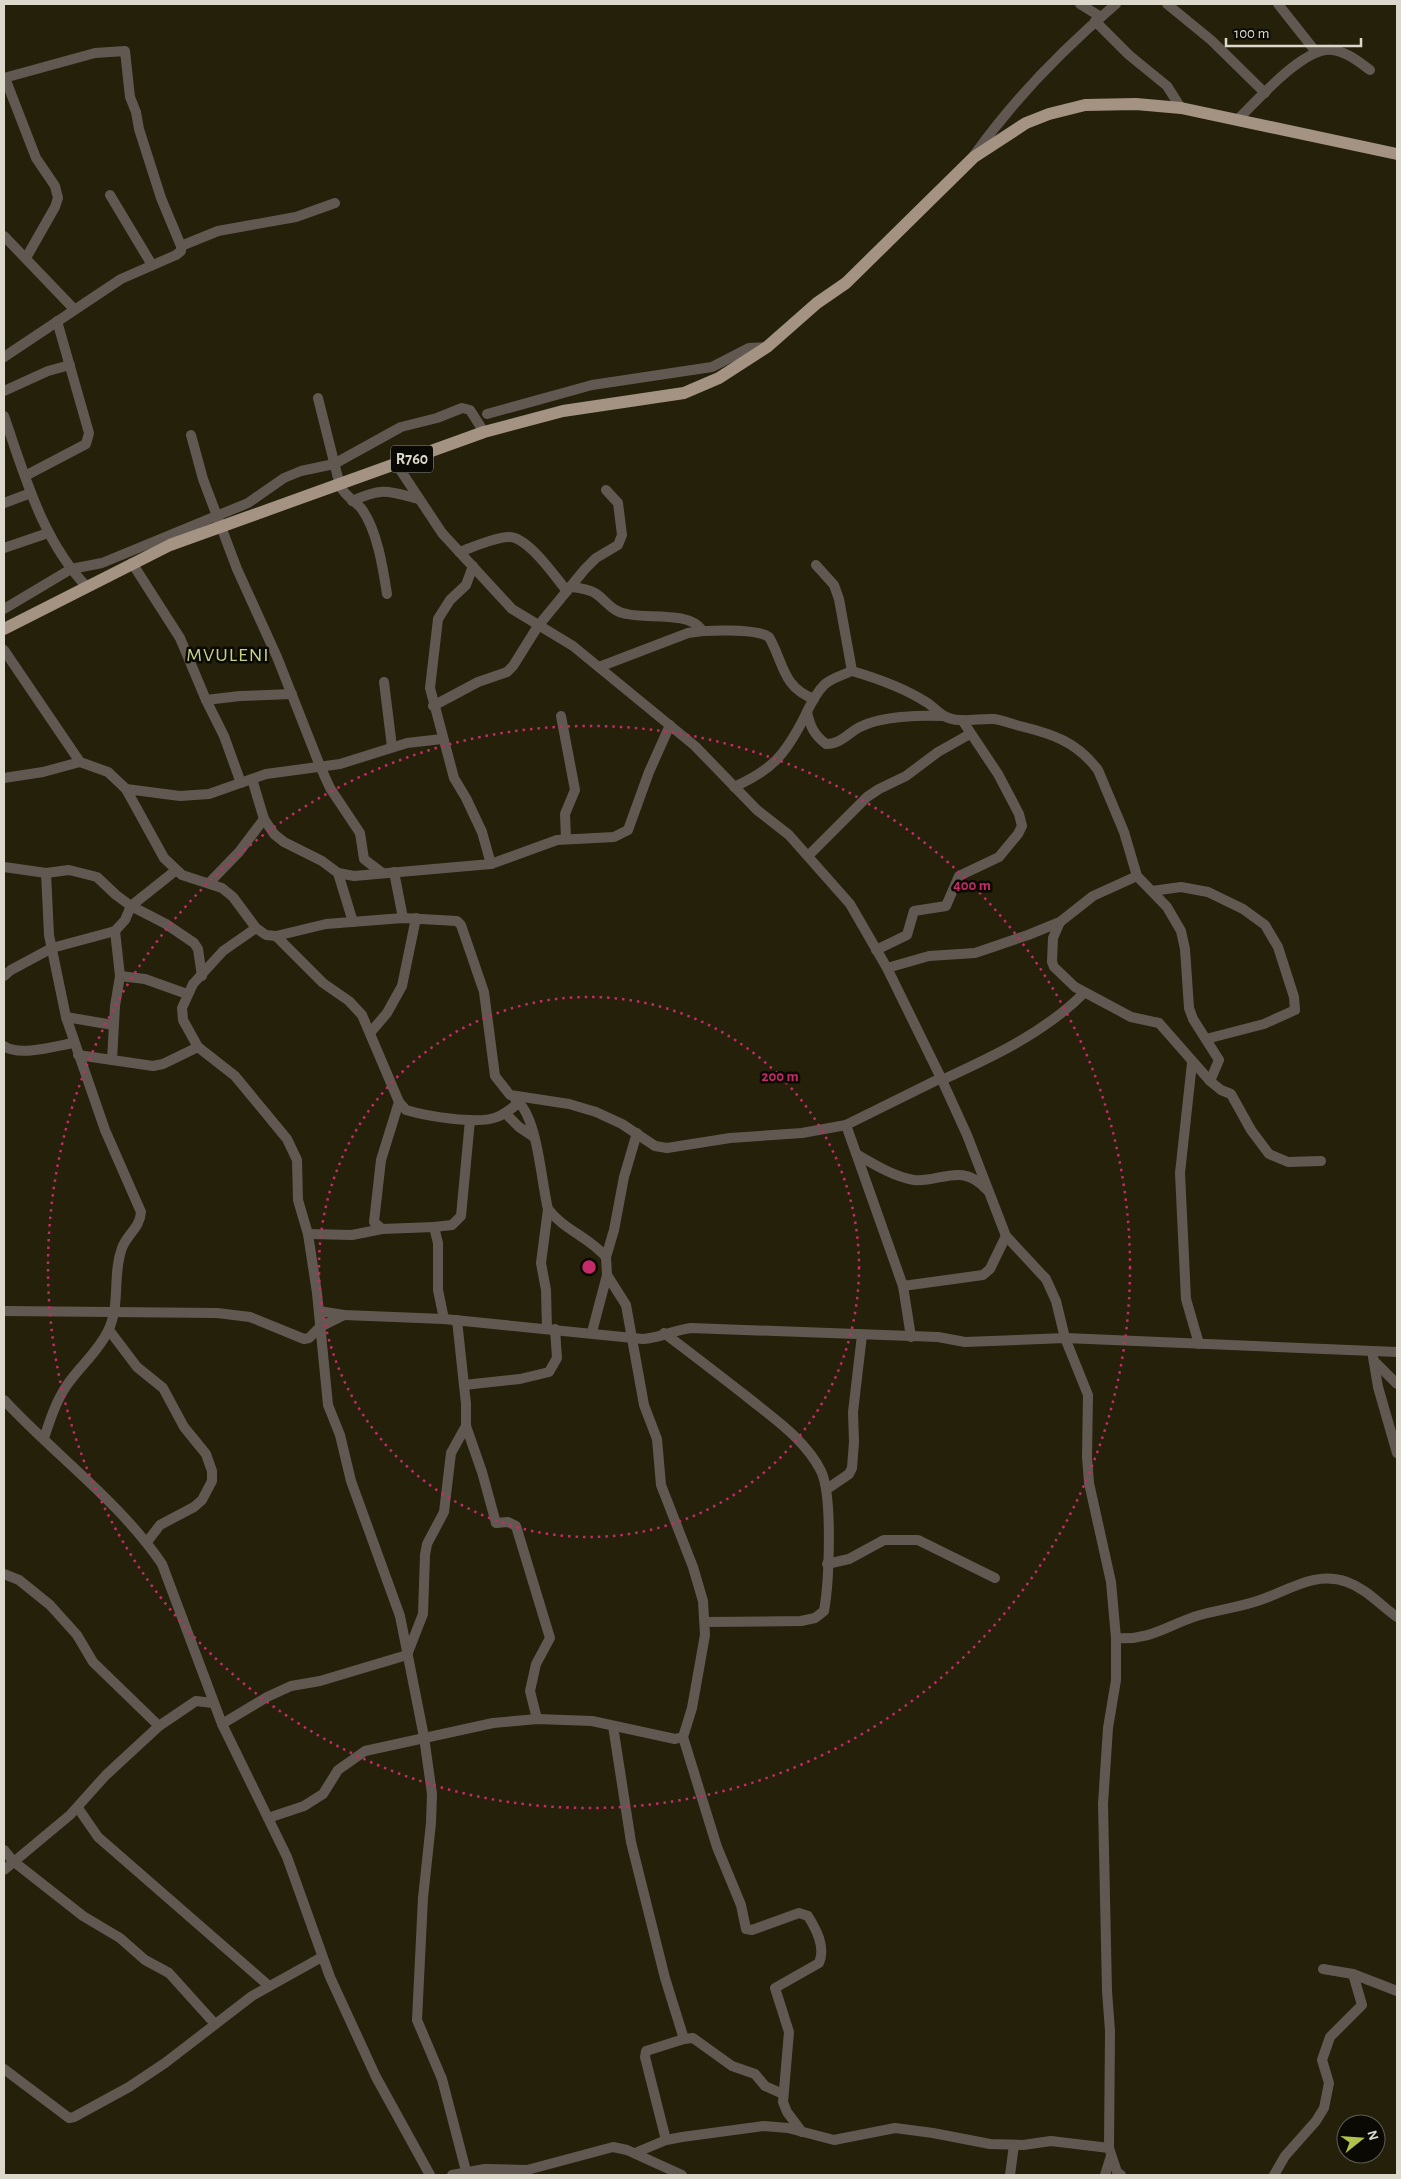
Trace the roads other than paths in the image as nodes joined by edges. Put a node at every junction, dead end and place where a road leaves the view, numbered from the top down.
1 (1080, 4) edge
2 (1116, 4) edge
3 (1167, 4) edge
4 (1278, 4) edge
5 (1098, 19) junction
6 (1316, 52) junction
7 (1370, 70) dead end
8 (4, 78) edge
9 (1265, 93) junction
10 (1181, 108) junction
11 (1238, 119) junction
12 (1397, 154) edge
13 (974, 156) junction
14 (110, 194) dead end
15 (335, 203) dead end
16 (4, 236) edge
17 (181, 246) junction
18 (26, 258) junction
19 (152, 265) junction
20 (74, 309) junction
21 (57, 321) junction
22 (767, 347) junction
23 (4, 357) edge
24 (70, 365) junction
25 (4, 390) edge
26 (318, 398) dead end
27 (470, 410) junction
28 (487, 414) junction
29 (4, 416) edge
30 (482, 427) junction
31 (191, 435) dead end
32 (334, 464) junction
33 (397, 465) junction
34 (25, 476) junction
35 (340, 486) junction
36 (606, 490) dead end
37 (31, 493) junction
38 (419, 499) junction
39 (352, 501) junction
40 (4, 503) edge
41 (219, 521) junction
42 (48, 533) junction
43 (171, 539) junction
44 (4, 548) edge
45 (459, 552) junction
46 (132, 563) junction
47 (816, 565) dead end
48 (473, 566) junction
49 (71, 569) junction
50 (87, 587) junction
51 (570, 589) junction
52 (386, 594) dead end
53 (4, 609) edge
54 (538, 626) junction
55 (4, 629) edge
56 (702, 630) junction
57 (4, 650) edge
58 (599, 668) junction
59 (852, 670) junction
60 (384, 682) dead end
61 (292, 694) junction
62 (814, 699) junction
63 (206, 700) junction
64 (433, 706) junction
65 (807, 712) junction
66 (562, 716) dead end
67 (944, 716) junction
68 (962, 720) junction
69 (670, 725) junction
70 (970, 734) junction
71 (442, 739) junction
72 (392, 747) junction
73 (80, 762) junction
74 (320, 766) junction
75 (4, 778) edge
76 (252, 779) junction
77 (241, 783) junction
78 (734, 787) junction
79 (126, 789) junction
80 (264, 819) junction
81 (566, 840) junction
82 (808, 856) junction
83 (490, 864) junction
84 (4, 867) edge
85 (175, 871) junction
86 (381, 872) junction
87 (394, 872) junction
88 (46, 873) junction
89 (338, 873) junction
90 (354, 876) junction
91 (1137, 876) junction
92 (209, 883) junction
93 (1152, 891) junction
94 (346, 894) junction
95 (131, 906) junction
96 (403, 918) junction
97 (416, 918) junction
98 (353, 922) junction
99 (1060, 922) junction
100 (256, 928) junction
101 (115, 931) junction
102 (276, 936) junction
103 (52, 948) junction
104 (876, 950) junction
105 (887, 968) junction
106 (4, 976) edge
107 (120, 976) junction
108 (202, 976) junction
109 (1084, 993) junction
110 (187, 994) junction
111 (66, 1017) junction
112 (113, 1025) junction
113 (370, 1033) junction
114 (1206, 1039) junction
115 (74, 1043) junction
116 (4, 1046) edge
117 (198, 1047) junction
118 (78, 1055) junction
119 (112, 1060) junction
120 (1192, 1063) junction
121 (942, 1079) junction
122 (1210, 1081) junction
123 (510, 1095) junction
124 (399, 1102) junction
125 (520, 1102) junction
126 (505, 1113) junction
127 (470, 1120) junction
128 (846, 1125) junction
129 (637, 1133) junction
130 (534, 1137) junction
131 (858, 1155) junction
132 (1321, 1161) dead end
133 (989, 1192) junction
134 (548, 1209) junction
135 (376, 1227) junction
136 (434, 1228) junction
137 (308, 1234) junction
138 (1006, 1236) junction
139 (606, 1257) junction
140 (607, 1274) junction
141 (903, 1286) junction
142 (319, 1310) junction
143 (4, 1311) edge
144 (115, 1312) junction
145 (344, 1316) junction
146 (444, 1319) junction
147 (457, 1320) junction
148 (320, 1327) junction
149 (551, 1329) junction
150 (109, 1330) junction
151 (592, 1332) junction
152 (664, 1333) junction
153 (632, 1336) junction
154 (862, 1336) junction
155 (912, 1337) junction
156 (1065, 1338) junction
157 (1199, 1344) junction
158 (1397, 1352) edge
159 (1373, 1356) junction
160 (1397, 1384) edge
161 (464, 1385) junction
162 (4, 1400) edge
163 (466, 1426) junction
164 (44, 1438) junction
165 (1397, 1453) edge
166 (827, 1489) junction
167 (147, 1542) junction
168 (827, 1564) junction
169 (4, 1574) edge
170 (995, 1578) dead end
171 (1396, 1613) edge
172 (705, 1622) junction
173 (1116, 1638) junction
174 (407, 1655) junction
175 (213, 1703) junction
176 (537, 1719) junction
177 (222, 1724) junction
178 (159, 1726) junction
179 (612, 1726) junction
180 (683, 1737) junction
181 (424, 1738) junction
182 (78, 1808) junction
183 (268, 1818) junction
184 (4, 1850) edge
185 (13, 1861) junction
186 (4, 1870) edge
187 (322, 1957) junction
188 (1323, 1969) dead end
189 (1353, 1974) junction
190 (269, 1986) junction
191 (1397, 1991) edge
192 (214, 2024) junction
193 (684, 2039) junction
194 (4, 2069) edge
195 (783, 2094) junction
196 (802, 2132) junction
197 (666, 2140) junction
198 (1014, 2145) junction
199 (1110, 2152) junction
200 (635, 2153) junction
201 (466, 2171) junction
202 (430, 2175) edge
203 (452, 2175) edge
204 (682, 2175) edge
205 (1010, 2175) edge
206 (1104, 2175) edge
207 (1121, 2175) edge
208 (1274, 2175) edge

1 - 5 street
2 - 5 street
3 - 9 street
4 - 6 street
5 - 10 street
5 - 13 street
6 - 7 street
6 - 9 street
8 - 17 street
8 - 18 street
9 - 11 street
10 - 11 main road
10 - 13 main road
11 - 12 main road
13 - 22 main road, R760
14 - 19 street
15 - 17 street
16 - 18 street
17 - 19 street
18 - 20 street
19 - 20 street
20 - 21 street
21 - 23 street
21 - 24 street
22 - 28 street
22 - 30 main road, R760
24 - 25 street
24 - 34 street
26 - 32 street
27 - 28 street
27 - 30 street
27 - 32 street
28 - 30 street
29 - 34 street
30 - 33 main road, R760
31 - 41 street
32 - 35 street
32 - 41 street
33 - 35 main road, R760
33 - 38 street
34 - 37 street
35 - 39 street
35 - 41 main road, R760
36 - 51 street
37 - 40 street
37 - 42 street
38 - 39 street
38 - 45 street
39 - 52 street
41 - 43 main road, R760
41 - 61 street
42 - 44 street
42 - 49 street
43 - 46 main road, R760
43 - 49 street
45 - 48 street
45 - 51 street
46 - 50 main road, R760
46 - 63 street
47 - 59 street
48 - 54 street
48 - 64 street
49 - 50 street
49 - 53 street
50 - 55 main road, R760
51 - 54 street
51 - 56 street
54 - 58 street
54 - 64 street
56 - 58 street
56 - 62 street
57 - 73 street
58 - 69 street
59 - 62 street
59 - 67 street
60 - 72 street
61 - 63 street
61 - 74 street
62 - 65 street
63 - 77 street
64 - 71 street
65 - 67 street
65 - 78 street
66 - 81 street
67 - 68 street
68 - 70 street
68 - 91 street
69 - 78 street
69 - 81 street
70 - 82 street
70 - 104 street
71 - 72 street
71 - 83 street
72 - 74 street
73 - 75 street
73 - 79 street
74 - 76 street
74 - 86 street
76 - 77 street
76 - 80 street
77 - 79 street
78 - 82 street
79 - 85 street
80 - 89 street
80 - 92 street
81 - 83 street
82 - 104 street
83 - 87 street
84 - 88 street
85 - 92 street
85 - 95 street
86 - 87 street
86 - 90 street
87 - 96 street
88 - 95 street
88 - 103 street
89 - 90 street
89 - 94 street
90 - 94 street
91 - 93 street
91 - 99 street
92 - 100 street
93 - 114 street
93 - 114 street
94 - 98 street
95 - 101 street
95 - 108 street
96 - 97 street
96 - 98 street
97 - 113 street
97 - 123 street
98 - 102 street
99 - 105 street
99 - 109 street
100 - 102 street
100 - 108 street
101 - 103 street
101 - 107 street
102 - 113 street
103 - 106 street
103 - 111 street
104 - 105 street
105 - 121 street
107 - 110 street
107 - 112 street
108 - 110 street
109 - 120 street
109 - 121 street
110 - 117 street
111 - 112 street
111 - 115 street
112 - 119 street
113 - 124 street
114 - 122 street
115 - 116 street
115 - 118 street
117 - 119 street
117 - 137 street
118 - 119 street
118 - 144 street
120 - 122 street
120 - 157 street
121 - 128 street
121 - 133 street
122 - 132 street
123 - 125 street
123 - 129 street
124 - 127 street
124 - 135 street
125 - 126 street
125 - 130 street
126 - 127 street
126 - 130 street
127 - 136 street
128 - 129 street
128 - 131 street
129 - 139 street
130 - 134 street
131 - 133 street
131 - 141 street
133 - 138 street
134 - 139 street
134 - 149 street
135 - 136 street
135 - 137 street
136 - 146 street
137 - 142 street
138 - 141 street
138 - 156 street
139 - 140 street
140 - 151 street
140 - 153 street
141 - 155 street
142 - 145 street
142 - 148 street
143 - 144 street
144 - 148 street
144 - 150 street
145 - 146 street
145 - 148 street
146 - 147 street
147 - 149 street
147 - 161 street
148 - 174 street
149 - 151 street
149 - 161 street
150 - 164 street
150 - 167 street
151 - 153 street
152 - 153 street
152 - 154 street
152 - 166 street
153 - 172 street
154 - 155 street
154 - 166 street
155 - 156 street
156 - 157 street
156 - 173 street
157 - 159 street
158 - 159 street
159 - 160 street
159 - 165 street
161 - 163 street
162 - 164 street
163 - 174 street
163 - 176 street
164 - 167 street
166 - 168 street
167 - 175 street
168 - 170 street
168 - 172 street
169 - 178 street
171 - 173 street
172 - 180 street
173 - 199 street
174 - 177 street
174 - 181 street
175 - 177 street
175 - 178 street
176 - 179 street
176 - 181 street
177 - 183 street
178 - 182 street
179 - 180 street
179 - 193 street
180 - 195 street
181 - 183 street
181 - 201 street
182 - 185 street
182 - 190 street
183 - 187 street
184 - 185 street
185 - 186 street
185 - 192 street
187 - 190 street
187 - 202 street
188 - 189 street
189 - 191 street
189 - 208 street
190 - 192 street
192 - 194 street
193 - 195 street
193 - 197 street
195 - 196 street
196 - 197 street
196 - 198 street
197 - 200 street
198 - 199 street
198 - 205 street
199 - 206 street
199 - 207 street
200 - 201 street
200 - 204 street
201 - 203 street

